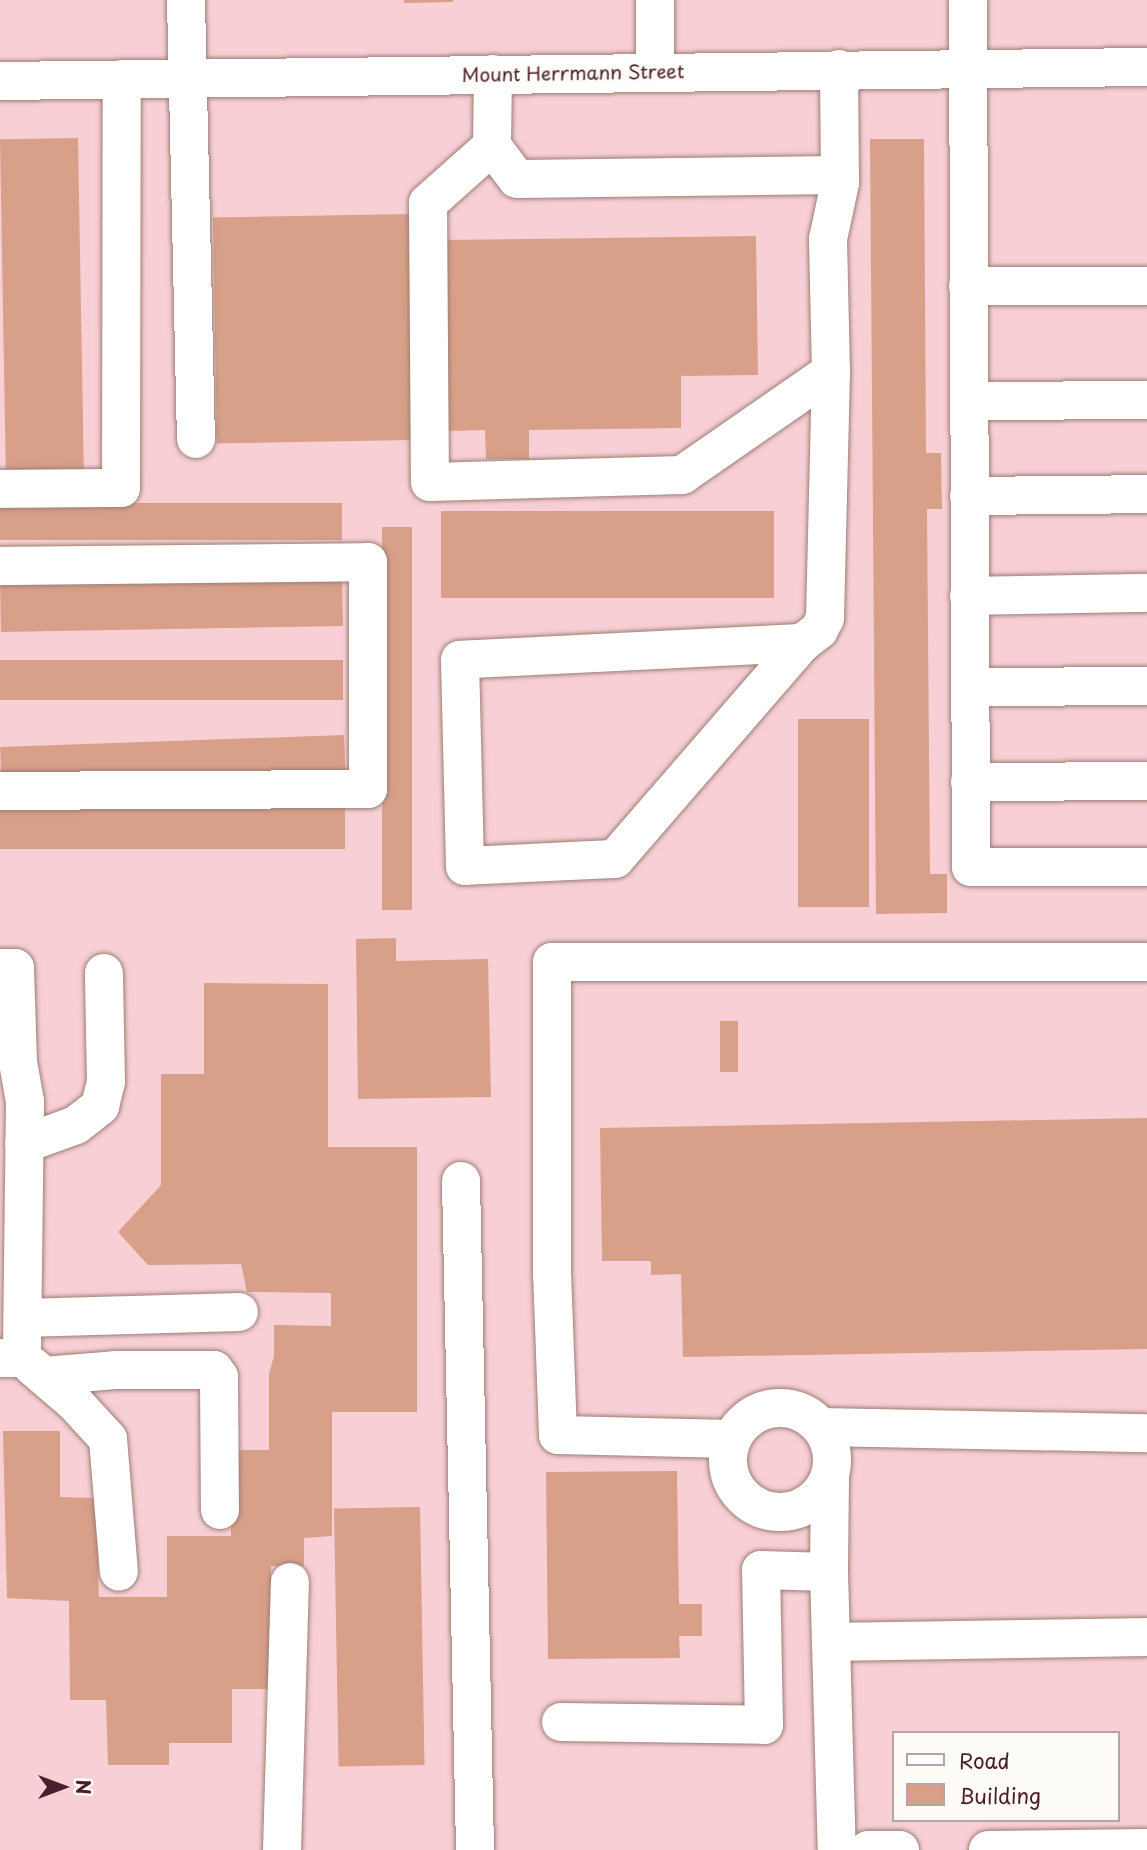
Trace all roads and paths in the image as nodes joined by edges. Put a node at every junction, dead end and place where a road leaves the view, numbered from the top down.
1 (186, 0) edge
2 (655, 0) edge
3 (968, 0) edge
4 (1147, 67) edge
5 (967, 68) junction
6 (839, 69) junction
7 (655, 71) junction
8 (493, 74) junction
9 (188, 78) junction
10 (122, 79) junction
11 (0, 81) edge
12 (492, 146) junction
13 (840, 175) junction
14 (968, 286) junction
15 (1147, 286) edge
16 (831, 372) junction
17 (1147, 400) edge
18 (969, 401) junction
19 (196, 439) dead end
20 (0, 489) edge
21 (1147, 494) edge
22 (969, 496) junction
23 (0, 566) edge
24 (1147, 593) edge
25 (969, 596) junction
26 (802, 643) junction
27 (1147, 686) edge
28 (970, 687) junction
29 (1147, 781) edge
30 (970, 782) junction
31 (0, 791) edge
32 (1147, 867) edge
33 (1147, 962) edge
34 (0, 968) edge
35 (104, 973) dead end
36 (24, 1144) junction
37 (461, 1181) dead end
38 (239, 1312) dead end
39 (23, 1318) junction
40 (22, 1364) edge
41 (821, 1427) junction
42 (1147, 1433) edge
43 (732, 1439) junction
44 (830, 1475) junction
45 (220, 1510) dead end
46 (119, 1572) dead end
47 (829, 1572) junction
48 (290, 1582) dead end
49 (1147, 1637) edge
50 (831, 1642) junction
51 (561, 1722) dead end
52 (1147, 1848) edge
53 (1091, 1849) edge
54 (282, 1850) edge
55 (475, 1850) edge
56 (837, 1850) edge
57 (869, 1850) edge
58 (875, 1850) edge
59 (900, 1850) edge
60 (988, 1850) edge

1 - 9 street
2 - 7 street
3 - 5 street
4 - 5 street, Mount Herrmann Street
5 - 6 street, Mount Herrmann Street
5 - 14 street
6 - 7 street, Mount Herrmann Street
6 - 13 street
7 - 8 street, Mount Herrmann Street
8 - 9 street, Mount Herrmann Street
8 - 12 street
9 - 10 street, Mount Herrmann Street
9 - 19 street
10 - 11 street, Mount Herrmann Street
10 - 20 street
12 - 13 street
12 - 16 street
13 - 16 street
14 - 15 street
14 - 18 street
16 - 26 street
17 - 18 street
18 - 22 street
21 - 22 street
22 - 25 street
23 - 31 street
24 - 25 street
25 - 28 street
26 - 26 street
27 - 28 street
28 - 30 street
29 - 30 street
30 - 32 street
33 - 43 street
34 - 36 street
35 - 36 street
36 - 39 street
37 - 55 street
38 - 39 street
39 - 40 street
40 - 45 street
40 - 46 street
41 - 42 street
41 - 43 street
41 - 44 street
43 - 44 street
44 - 47 street
47 - 50 street
47 - 51 street
48 - 54 street
49 - 50 street
50 - 56 street
52 - 53 street
53 - 60 street
57 - 58 street
58 - 59 street

